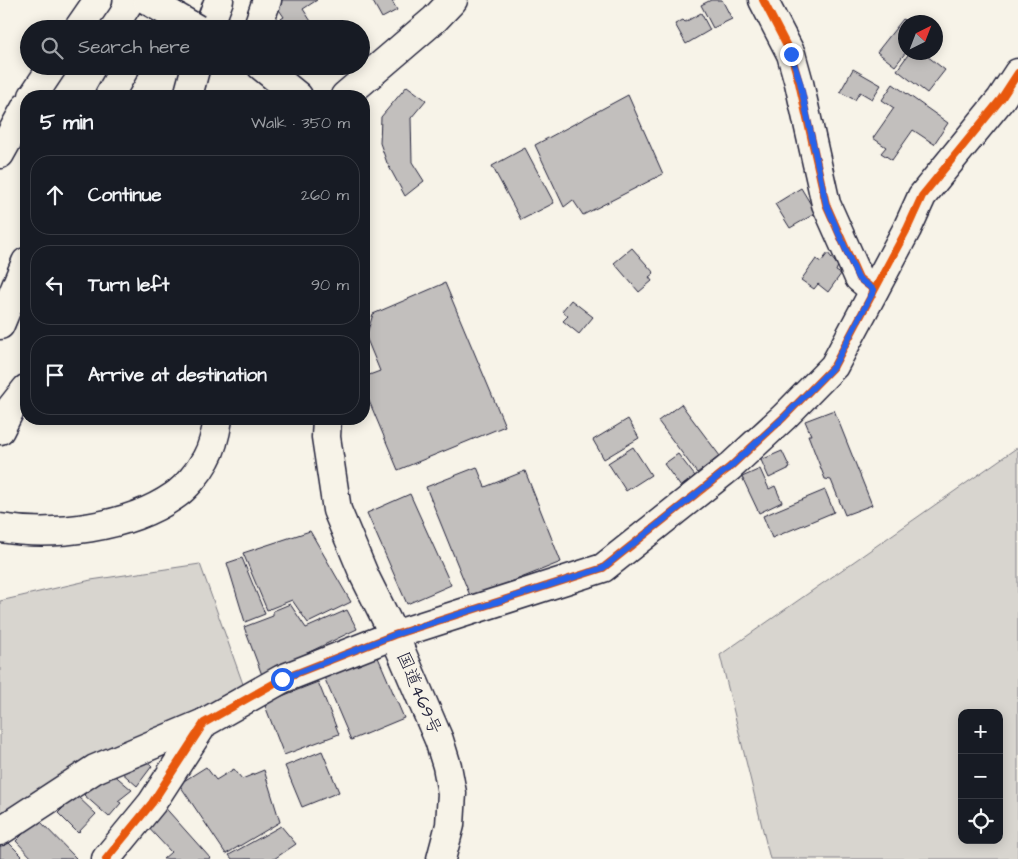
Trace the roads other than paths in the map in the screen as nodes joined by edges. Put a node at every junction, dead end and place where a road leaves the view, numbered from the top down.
1 (98, 0) edge
2 (147, 0) edge
3 (165, 0) edge
4 (219, 0) edge
5 (267, 0) edge
6 (453, 0) edge
7 (763, 0) edge
8 (84, 20) edge
9 (153, 20) edge
10 (181, 20) edge
11 (211, 20) edge
12 (260, 20) edge
13 (1018, 73) edge
14 (47, 75) edge
15 (121, 75) edge
16 (194, 75) edge
17 (273, 75) edge
18 (370, 75) edge
19 (370, 75) edge
20 (37, 90) edge
21 (112, 90) edge
22 (190, 90) edge
23 (291, 90) edge
24 (352, 90) edge
25 (20, 117) edge
26 (0, 154) edge
27 (20, 277) edge
28 (874, 290) junction
29 (0, 325) edge
30 (20, 397) edge
31 (199, 425) edge
32 (217, 425) edge
33 (327, 425) edge
34 (0, 430) edge
35 (6, 524) edge
36 (394, 635) junction
37 (204, 723) junction
38 (0, 830) edge
39 (106, 859) edge
40 (441, 859) edge

1 - 8 main road
2 - 10 main road, bridge
3 - 9 main road
4 - 11 main road
5 - 12 main road
6 - 19 main road
7 - 28 main road
13 - 28 main road
14 - 20 main road
15 - 21 main road
16 - 22 main road
17 - 23 main road
18 - 24 main road
25 - 26 main road
27 - 29 main road
28 - 36 main road
30 - 34 main road
31 - 35 main road
32 - 35 main road
33 - 36 main road, 国道469号
36 - 37 main road
36 - 40 main road, 国道469号
37 - 38 main road
37 - 39 main road

